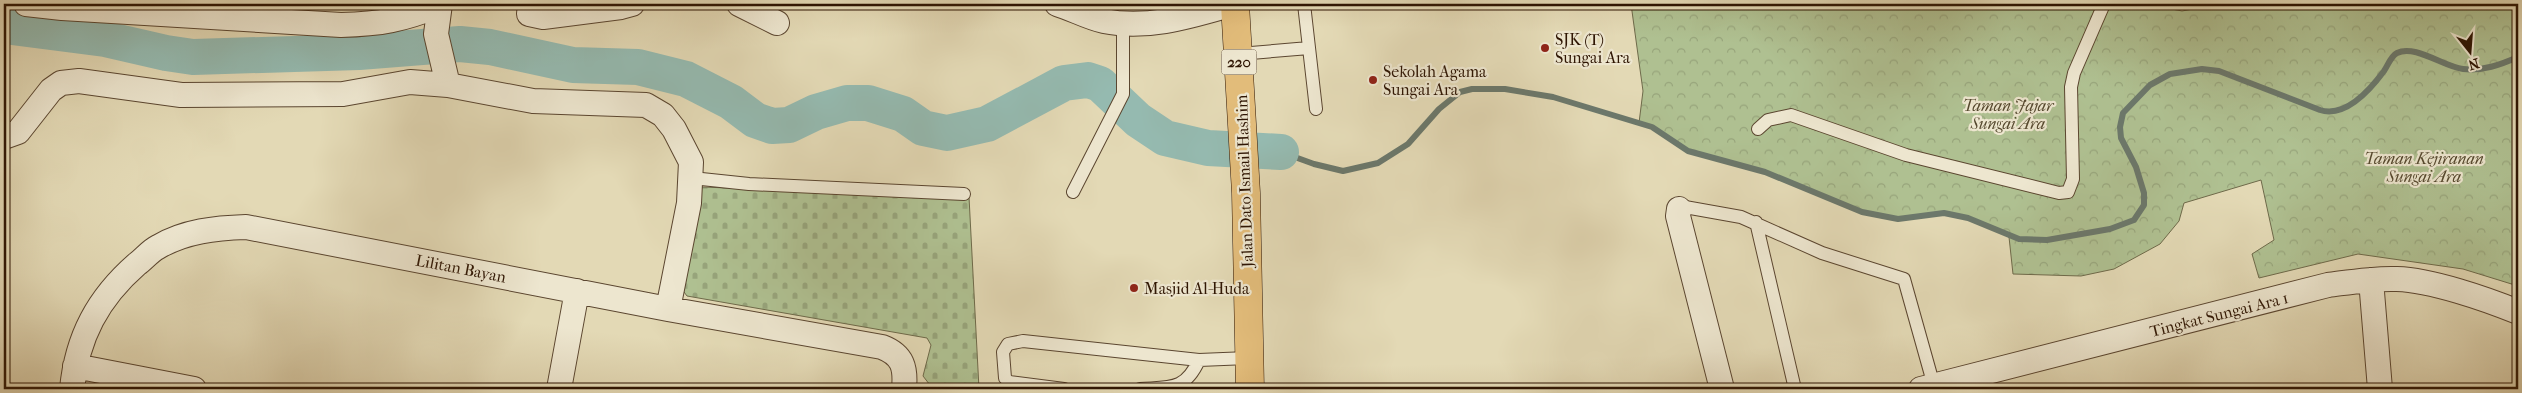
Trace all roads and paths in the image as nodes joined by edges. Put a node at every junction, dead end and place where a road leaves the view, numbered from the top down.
1 (26, 4) edge
2 (440, 4) edge
3 (530, 4) edge
4 (632, 4) edge
5 (739, 4) edge
6 (1057, 4) edge
7 (1234, 4) edge
8 (1304, 4) edge
9 (2104, 4) edge
10 (777, 23) dead end
11 (1123, 24) junction
12 (1309, 48) junction
13 (1239, 54) junction
14 (447, 82) junction
15 (1316, 109) dead end
16 (1758, 129) dead end
17 (4, 137) edge
18 (692, 178) junction
19 (1072, 192) dead end
20 (964, 194) dead end
21 (1679, 209) joint
22 (1756, 222) junction
23 (2371, 280) junction
24 (577, 292) junction
25 (668, 309) junction
26 (2518, 312) edge
27 (1248, 358) junction
28 (1199, 360) junction
29 (75, 366) junction
30 (1180, 388) edge
31 (1930, 388) edge
32 (72, 389) edge
33 (194, 389) edge
34 (559, 389) edge
35 (904, 389) edge
36 (1064, 389) edge
37 (1140, 389) edge
38 (1250, 389) edge
39 (1722, 389) edge
40 (1794, 389) edge
41 (2378, 389) edge

1 - 2 street
2 - 14 street
3 - 4 street
5 - 10 street
6 - 11 street
7 - 11 street
7 - 13 main road, Jalan Dato Ismail Hashim / 220
8 - 12 lane
9 - 16 lane
11 - 19 lane
12 - 13 lane
12 - 15 lane
13 - 27 main road, Jalan Dato Ismail Hashim / 220
14 - 17 street
14 - 18 street
18 - 20 lane
18 - 25 street
21 - 22 lane
21 - 39 street
22 - 31 lane
22 - 40 lane
23 - 26 street, Tingkat Sungai Ara 1
23 - 31 street, Tingkat Sungai Ara 1
23 - 41 street
24 - 25 street, Lilitan Bayan
24 - 29 street, Lilitan Bayan
24 - 34 street
25 - 35 street, Lilitan Bayan
27 - 28 lane
27 - 38 main road, Jalan Dato Ismail Hashim / 220
28 - 30 lane
28 - 36 lane
29 - 32 street, Lilitan Bayan
29 - 33 street
30 - 37 lane

